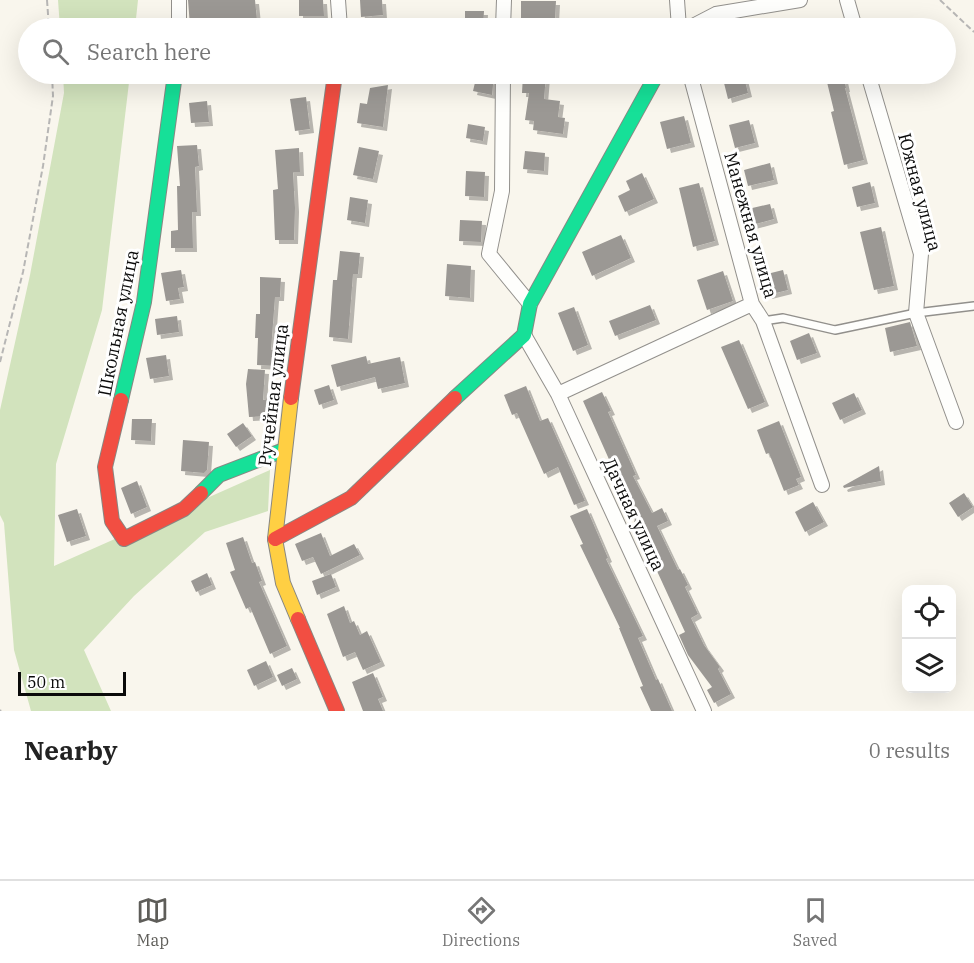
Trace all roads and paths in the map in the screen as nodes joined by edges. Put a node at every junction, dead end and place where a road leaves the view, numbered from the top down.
1 (47, 0) edge
2 (179, 0) edge
3 (338, 0) edge
4 (504, 0) edge
5 (677, 0) edge
6 (800, 0) edge
7 (847, 0) edge
8 (940, 0) edge
9 (48, 18) edge
10 (179, 18) edge
11 (339, 18) edge
12 (503, 18) edge
13 (678, 18) edge
14 (708, 18) edge
15 (852, 18) edge
16 (974, 32) edge
17 (52, 84) edge
18 (174, 84) edge
19 (334, 84) edge
20 (503, 84) edge
21 (651, 84) edge
22 (693, 84) edge
23 (871, 84) edge
24 (530, 304) junction
25 (752, 304) junction
26 (974, 306) edge
27 (916, 313) junction
28 (762, 321) junction
29 (524, 335) junction
30 (0, 362) edge
31 (558, 394) junction
32 (956, 422) dead end
33 (284, 450) junction
34 (822, 485) dead end
35 (275, 539) junction
36 (337, 711) edge
37 (704, 711) edge

1 - 9 path
2 - 10 street
3 - 11 street
4 - 12 street
5 - 13 street
6 - 14 street
7 - 15 street
8 - 16 path
17 - 30 path
18 - 33 street, Школьная улица
19 - 33 street, Ручейная улица
20 - 24 street
21 - 24 street
22 - 25 street, Манежная улица
23 - 27 street, Южная улица
24 - 29 street
25 - 28 street, Манежная улица
25 - 31 street
26 - 27 lane
27 - 28 lane
27 - 32 street, Южная улица
28 - 34 street, Манежная улица
29 - 31 street, Дачная улица
29 - 35 street
31 - 37 street, Дачная улица
33 - 35 street, Ручейная улица
35 - 36 street, Ручейная улица

